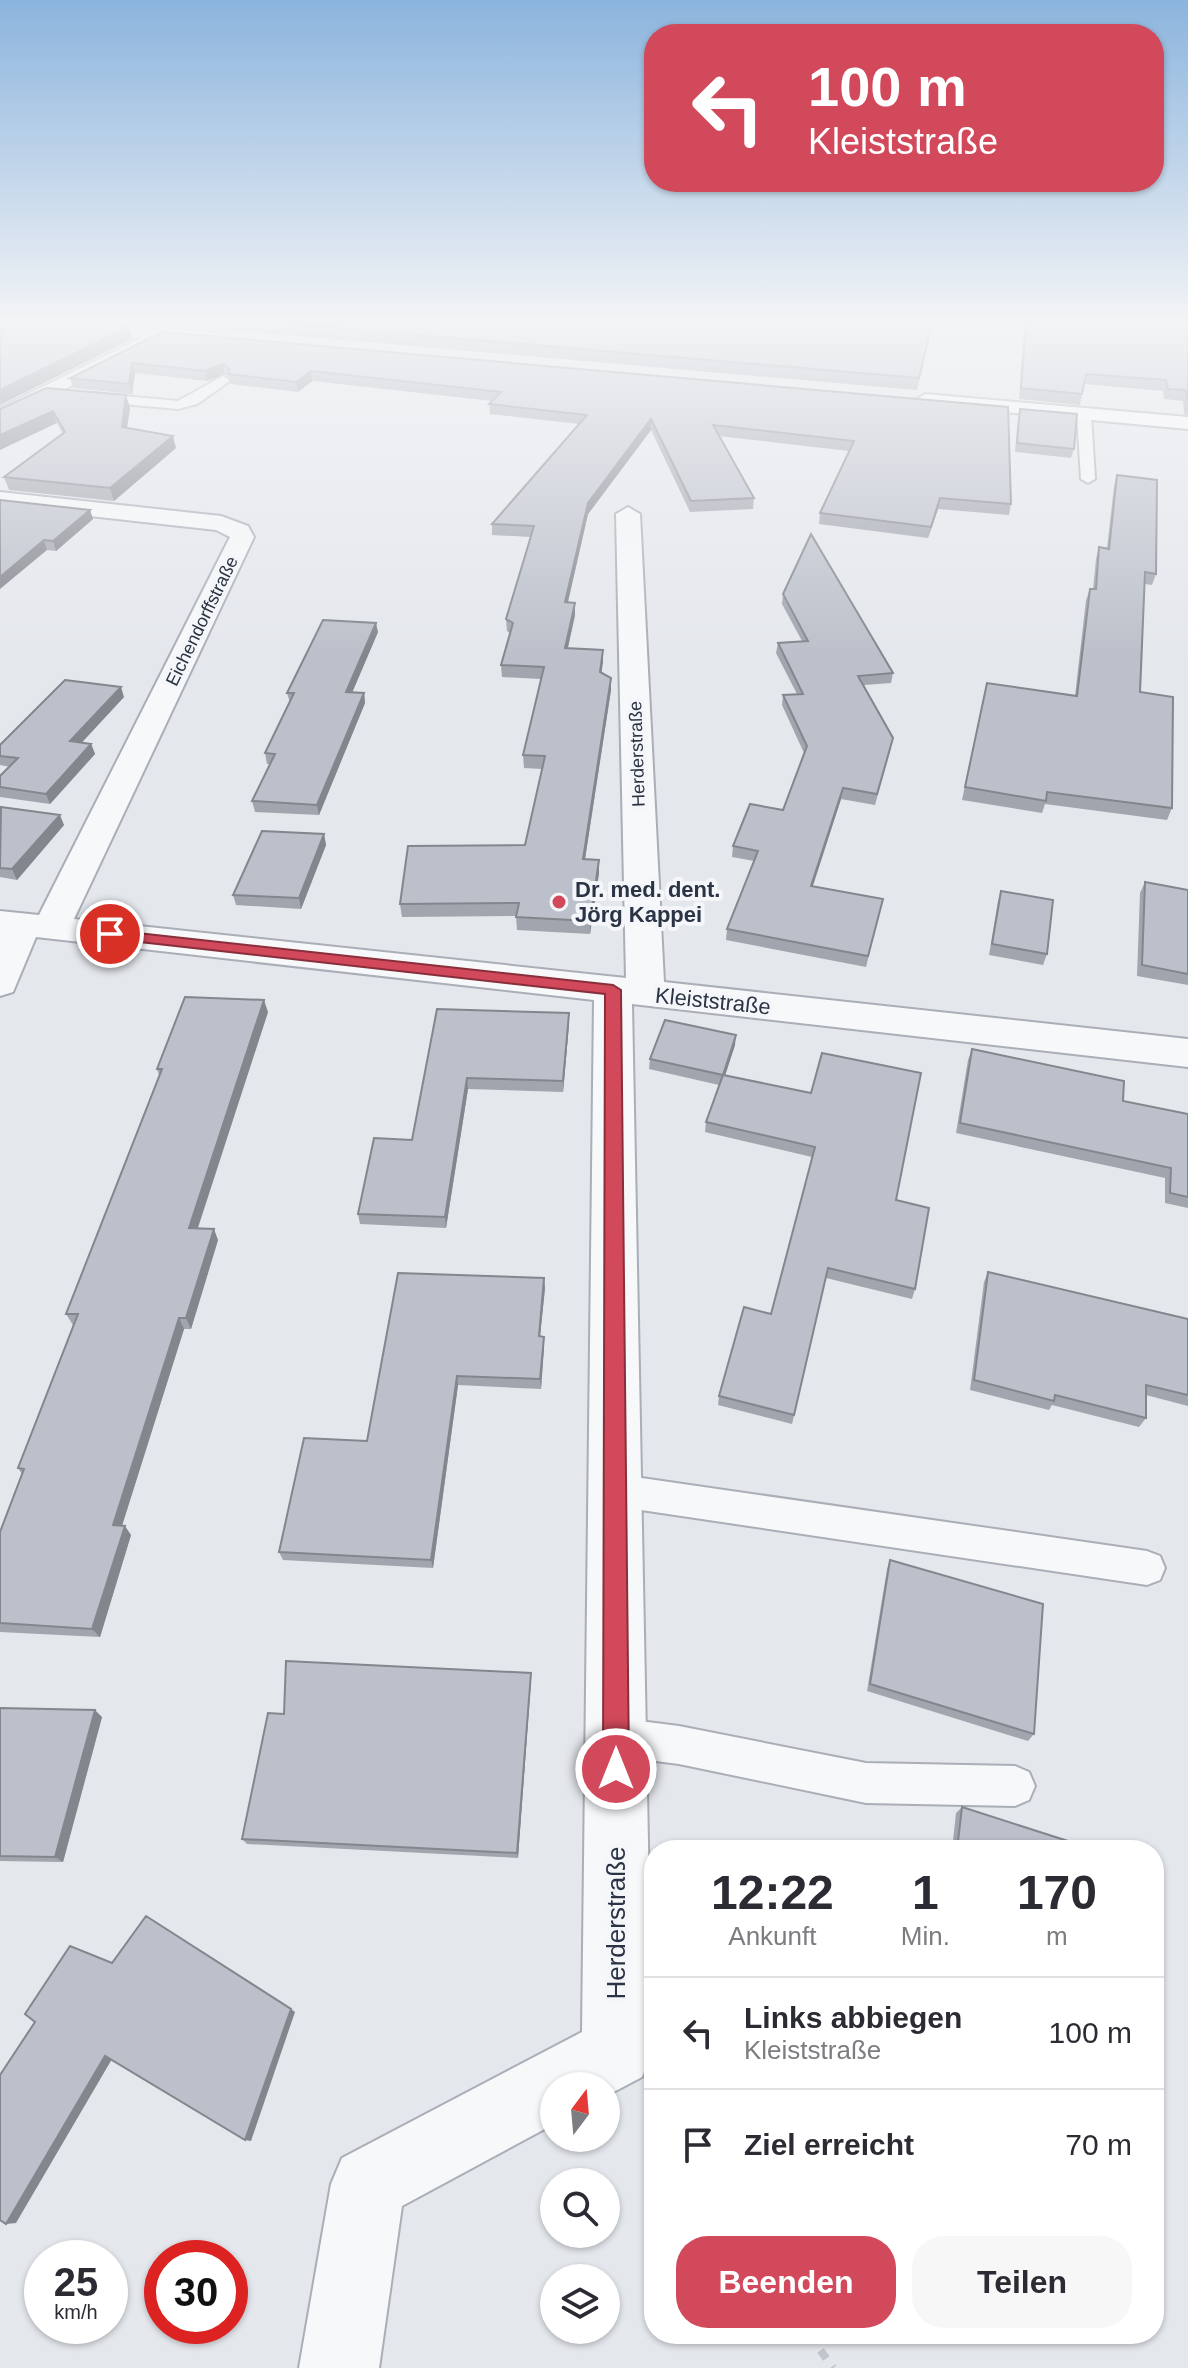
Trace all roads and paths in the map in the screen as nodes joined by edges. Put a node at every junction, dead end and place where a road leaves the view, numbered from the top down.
1 (1085, 435) edge
2 (1088, 479) dead end
3 (0, 499) edge
4 (628, 514) dead end
5 (24, 925) edge
6 (0, 983) edge
7 (629, 992) junction
8 (1188, 1053) edge
9 (614, 1490) junction
10 (1147, 1568) dead end
11 (616, 1737) junction
12 (1015, 1786) dead end
13 (816, 2344) edge
14 (339, 2368) edge
15 (833, 2368) edge

1 - 2 lane
3 - 5 street, Eichendorffstraße
4 - 7 street, Herderstraße
5 - 6 street, Eichendorffstraße
5 - 7 street, Kleiststraße
7 - 8 street, Kleiststraße
7 - 9 street, Herderstraße
9 - 10 lane
9 - 11 street, Herderstraße
11 - 12 lane
11 - 14 street, Herderstraße
13 - 15 path

